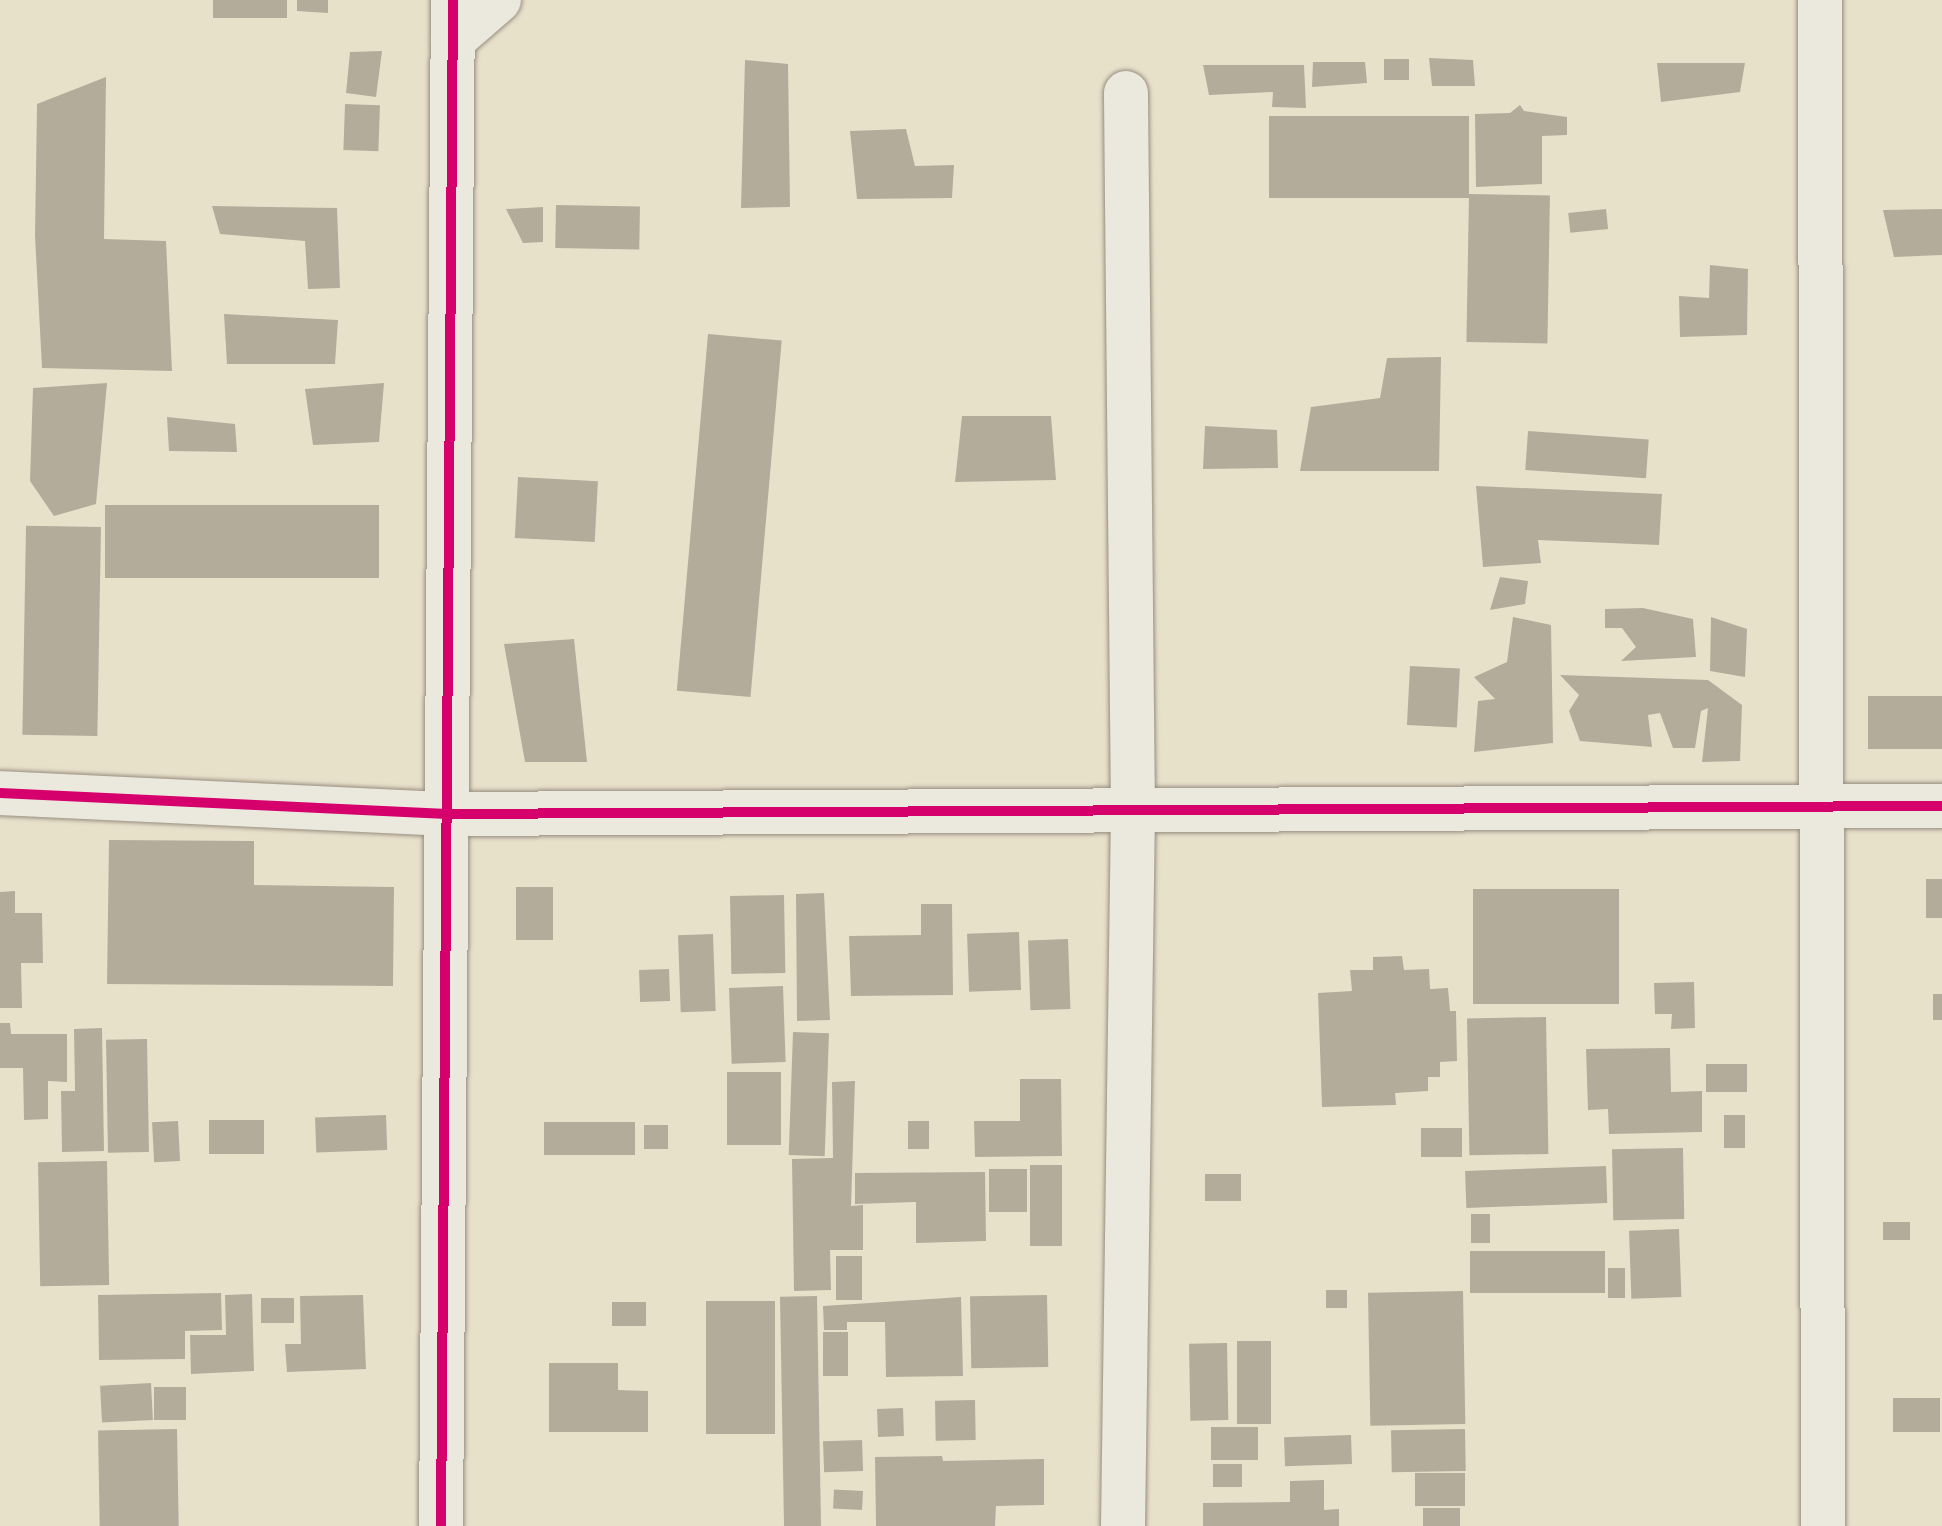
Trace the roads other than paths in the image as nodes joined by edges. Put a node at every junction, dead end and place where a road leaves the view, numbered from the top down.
1 (499, 0) edge
2 (1820, 0) edge
3 (453, 20) edge
4 (1126, 93) dead end
5 (0, 793) edge
6 (1825, 804) junction
7 (1942, 806) edge
8 (1133, 813) junction
9 (448, 814) junction
10 (441, 1526) edge
11 (1123, 1526) edge
12 (1823, 1526) edge

1 - 3 street
2 - 6 street
3 - 9 street
4 - 8 street
5 - 9 street
6 - 7 street
6 - 8 street
6 - 12 street
8 - 9 street
8 - 11 street
9 - 10 street

